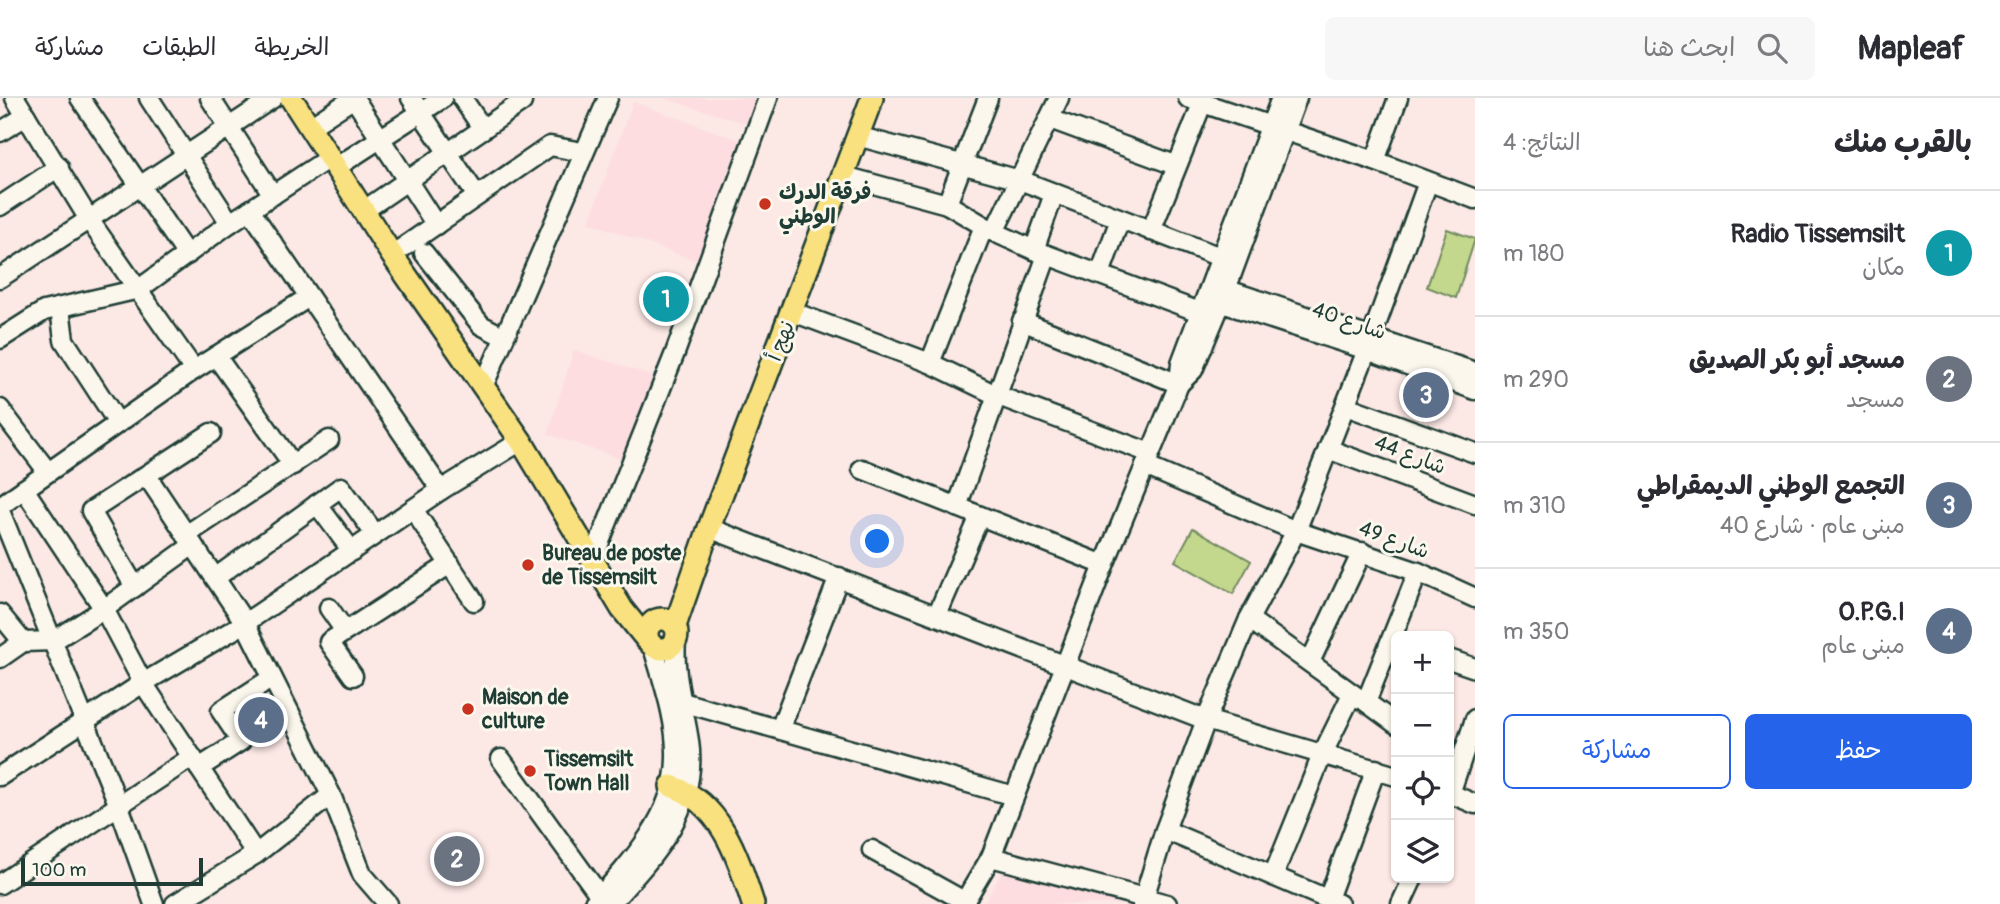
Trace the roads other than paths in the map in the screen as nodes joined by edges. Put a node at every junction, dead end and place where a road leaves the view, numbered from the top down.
1 (15, 98) edge
2 (80, 98) edge
3 (149, 98) edge
4 (210, 98) edge
5 (273, 98) edge
6 (291, 98) edge
7 (354, 98) edge
8 (443, 98) edge
9 (462, 98) edge
10 (608, 98) edge
11 (768, 98) edge
12 (872, 98) edge
13 (988, 98) edge
14 (1059, 98) edge
15 (1281, 98) edge
16 (1297, 98) edge
17 (1398, 98) edge
18 (1195, 101) edge
19 (522, 102) dead end
20 (416, 105) edge
21 (26, 116) junction
22 (1050, 119) junction
23 (230, 128) junction
24 (310, 128) junction
25 (1277, 128) junction
26 (483, 129) junction
27 (0, 132) edge
28 (857, 136) junction
29 (380, 139) junction
30 (582, 152) junction
31 (448, 153) junction
32 (187, 155) junction
33 (1375, 161) junction
34 (332, 163) junction
35 (962, 164) junction
36 (1175, 165) junction
37 (59, 167) junction
38 (844, 176) junction
39 (407, 180) junction
40 (1020, 180) junction
41 (1428, 183) junction
42 (139, 188) junction
43 (1054, 194) junction
44 (273, 195) junction
45 (477, 196) junction
46 (1475, 199) edge
47 (947, 204) junction
48 (0, 206) edge
49 (250, 209) junction
50 (363, 211) junction
51 (1120, 219) junction
52 (90, 221) junction
53 (230, 223) junction
54 (436, 225) junction
55 (989, 229) junction
56 (1151, 231) junction
57 (1041, 252) junction
58 (424, 253) dead end
59 (187, 255) junction
60 (392, 255) junction
61 (1220, 257) junction
62 (1100, 274) junction
63 (0, 278) edge
64 (139, 289) junction
65 (309, 297) junction
66 (1213, 297) junction
67 (60, 308) junction
68 (793, 312) junction
69 (1022, 321) junction
70 (504, 337) junction
71 (0, 339) edge
72 (1369, 344) junction
73 (216, 356) junction
74 (930, 363) junction
75 (194, 370) junction
76 (1475, 372) edge
77 (1179, 384) junction
78 (483, 387) junction
79 (1475, 390) edge
80 (996, 395) junction
81 (1346, 406) junction
82 (0, 409) edge
83 (118, 423) junction
84 (211, 433) dead end
85 (329, 440) dead end
86 (521, 441) junction
87 (1328, 449) junction
88 (1475, 453) edge
89 (1148, 459) junction
90 (293, 465) junction
91 (862, 469) dead end
92 (47, 472) junction
93 (147, 476) junction
94 (24, 489) junction
95 (441, 489) junction
96 (1475, 504) edge
97 (317, 505) junction
98 (957, 507) junction
99 (0, 509) edge
100 (413, 509) junction
101 (980, 516) junction
102 (709, 528) junction
103 (1296, 531) junction
104 (375, 534) junction
105 (189, 540) junction
106 (352, 551) junction
107 (1362, 552) junction
108 (593, 559) junction
109 (450, 564) junction
110 (1104, 565) junction
111 (1418, 572) junction
112 (215, 578) junction
113 (605, 578) junction
114 (839, 578) junction
115 (135, 587) junction
116 (683, 592) junction
117 (1475, 598) edge
118 (474, 601) dead end
119 (329, 608) dead end
120 (104, 609) junction
121 (0, 614) edge
122 (937, 615) junction
123 (1249, 619) junction
124 (245, 623) junction
125 (659, 629) junction
126 (345, 631) junction
127 (1397, 631) edge
128 (53, 640) junction
129 (23, 642) junction
130 (1391, 643) edge
131 (0, 658) edge
132 (1454, 661) edge
133 (1310, 662) junction
134 (1065, 664) junction
135 (1475, 668) edge
136 (353, 677) dead end
137 (272, 678) junction
138 (143, 682) junction
139 (1359, 698) junction
140 (682, 702) junction
141 (1475, 719) edge
142 (85, 720) junction
143 (1206, 720) junction
144 (1391, 720) edge
145 (780, 729) junction
146 (1322, 755) junction
147 (501, 759) dead end
148 (1454, 762) edge
149 (195, 763) junction
150 (1376, 769) junction
151 (1391, 774) edge
152 (0, 776) edge
153 (680, 789) junction
154 (331, 795) junction
155 (1014, 796) junction
156 (1454, 796) edge
157 (1475, 804) edge
158 (119, 806) junction
159 (1165, 830) junction
160 (872, 850) dead end
161 (256, 854) junction
162 (991, 857) junction
163 (1273, 876) junction
164 (1411, 883) edge
165 (0, 884) edge
166 (601, 901) edge
167 (1143, 901) edge
168 (1333, 902) edge
169 (963, 903) edge
170 (154, 904) edge
171 (175, 904) edge
172 (388, 904) edge
173 (753, 904) edge
174 (1167, 904) edge
175 (1401, 904) edge

1 - 21 street
2 - 42 street
3 - 32 street
4 - 23 street
5 - 23 street
6 - 24 main road
7 - 24 street
7 - 29 street
8 - 20 street
9 - 26 street
10 - 30 street
11 - 108 street
12 - 28 main road, نهج أ
13 - 35 street
14 - 22 street
15 - 25 street
16 - 25 street
17 - 33 street
18 - 25 street
18 - 36 street
19 - 26 street
20 - 29 street
20 - 31 street
21 - 27 street
21 - 37 street
22 - 36 street
22 - 40 street
23 - 32 street
23 - 44 street
24 - 34 main road
25 - 33 street
25 - 61 street
25 - 66 street
26 - 31 street
28 - 35 street
28 - 38 main road, نهج أ
29 - 34 street
29 - 39 street
30 - 45 street
30 - 70 street
31 - 39 street
31 - 45 street
32 - 42 street
32 - 53 street
33 - 41 street
34 - 44 street
34 - 50 main road
35 - 40 street
35 - 47 street
36 - 56 street
37 - 48 street
37 - 52 street
38 - 47 street, شارع 40
38 - 68 main road, نهج أ
39 - 50 street
39 - 54 street
40 - 43 street
40 - 55 street
41 - 46 street
41 - 72 street
42 - 52 street
42 - 59 street
43 - 51 street
43 - 57 street
44 - 49 street
45 - 54 street
47 - 55 street, شارع 40
49 - 53 street
49 - 65 street
50 - 60 main road
51 - 56 street
51 - 62 street
52 - 63 street
52 - 64 street
53 - 59 street
54 - 60 street
55 - 57 street, شارع 40
55 - 74 street
56 - 61 street
57 - 62 street, شارع 40
57 - 69 street
58 - 70 street
59 - 64 street
60 - 78 main road
61 - 66 street
62 - 66 street, شارع 40
64 - 67 street
64 - 75 street
65 - 73 street
65 - 95 street
66 - 72 street, شارع 40
66 - 77 street
67 - 71 street
67 - 83 street
68 - 74 street, شارع 49
68 - 102 main road, نهج أ
69 - 77 street
69 - 80 street
70 - 78 street
72 - 76 street, شارع 40
72 - 79 street, شارع 40
72 - 81 street
73 - 75 street
73 - 90 street
74 - 80 street, شارع 49
75 - 83 street
77 - 89 street
78 - 86 main road
80 - 89 street, شارع 49
80 - 98 street
81 - 87 street
81 - 88 street
82 - 92 street
83 - 92 street
84 - 93 street
85 - 90 street
86 - 95 street
86 - 108 main road
87 - 96 street, شارع 44
87 - 103 street
89 - 103 street, شارع 49
89 - 110 street
90 - 105 street
91 - 98 street
92 - 94 street
93 - 105 street
93 - 115 street
94 - 99 street
94 - 120 street
95 - 100 street
97 - 104 street
97 - 106 street
97 - 112 street
98 - 101 street
99 - 128 street
100 - 104 street
100 - 109 street
101 - 110 street
101 - 122 street
102 - 114 street
102 - 116 main road, نهج أ
103 - 107 street, شارع 49
103 - 123 street
104 - 106 street
105 - 112 street
105 - 115 street
106 - 124 street
107 - 111 street, شارع 49
107 - 133 street
108 - 113 main road
109 - 118 street
109 - 126 street
110 - 134 street
111 - 117 street, شارع 49
111 - 127 street
112 - 124 street
113 - 125 main road
113 - 125 main road
114 - 122 street
114 - 145 street
115 - 120 street
116 - 125 main road, نهج أ
116 - 125 main road
119 - 126 street
120 - 128 street
120 - 138 street
121 - 129 street
122 - 134 street
123 - 133 street
123 - 143 street
124 - 137 street
124 - 138 street
125 - 140 street
125 - 153 street
126 - 136 street
128 - 129 street
128 - 142 street
129 - 131 street
130 - 139 street
132 - 135 street
133 - 139 street
134 - 143 street
134 - 155 street
137 - 149 street
137 - 154 street
138 - 142 street
138 - 149 street
139 - 144 street
139 - 146 street
140 - 145 street
140 - 153 street
141 - 148 street
142 - 152 street
142 - 158 street
143 - 146 street
143 - 159 street
145 - 155 street
146 - 150 street
146 - 163 street
147 - 166 street
149 - 158 street
149 - 161 street
150 - 151 street
150 - 168 street
153 - 166 street
153 - 173 main road
154 - 161 street
154 - 172 street
155 - 162 street
156 - 157 street
158 - 165 street
158 - 170 street
159 - 163 street
159 - 167 street
160 - 169 street
161 - 171 street
162 - 167 street
162 - 169 street
163 - 168 street
164 - 175 street
167 - 174 street

